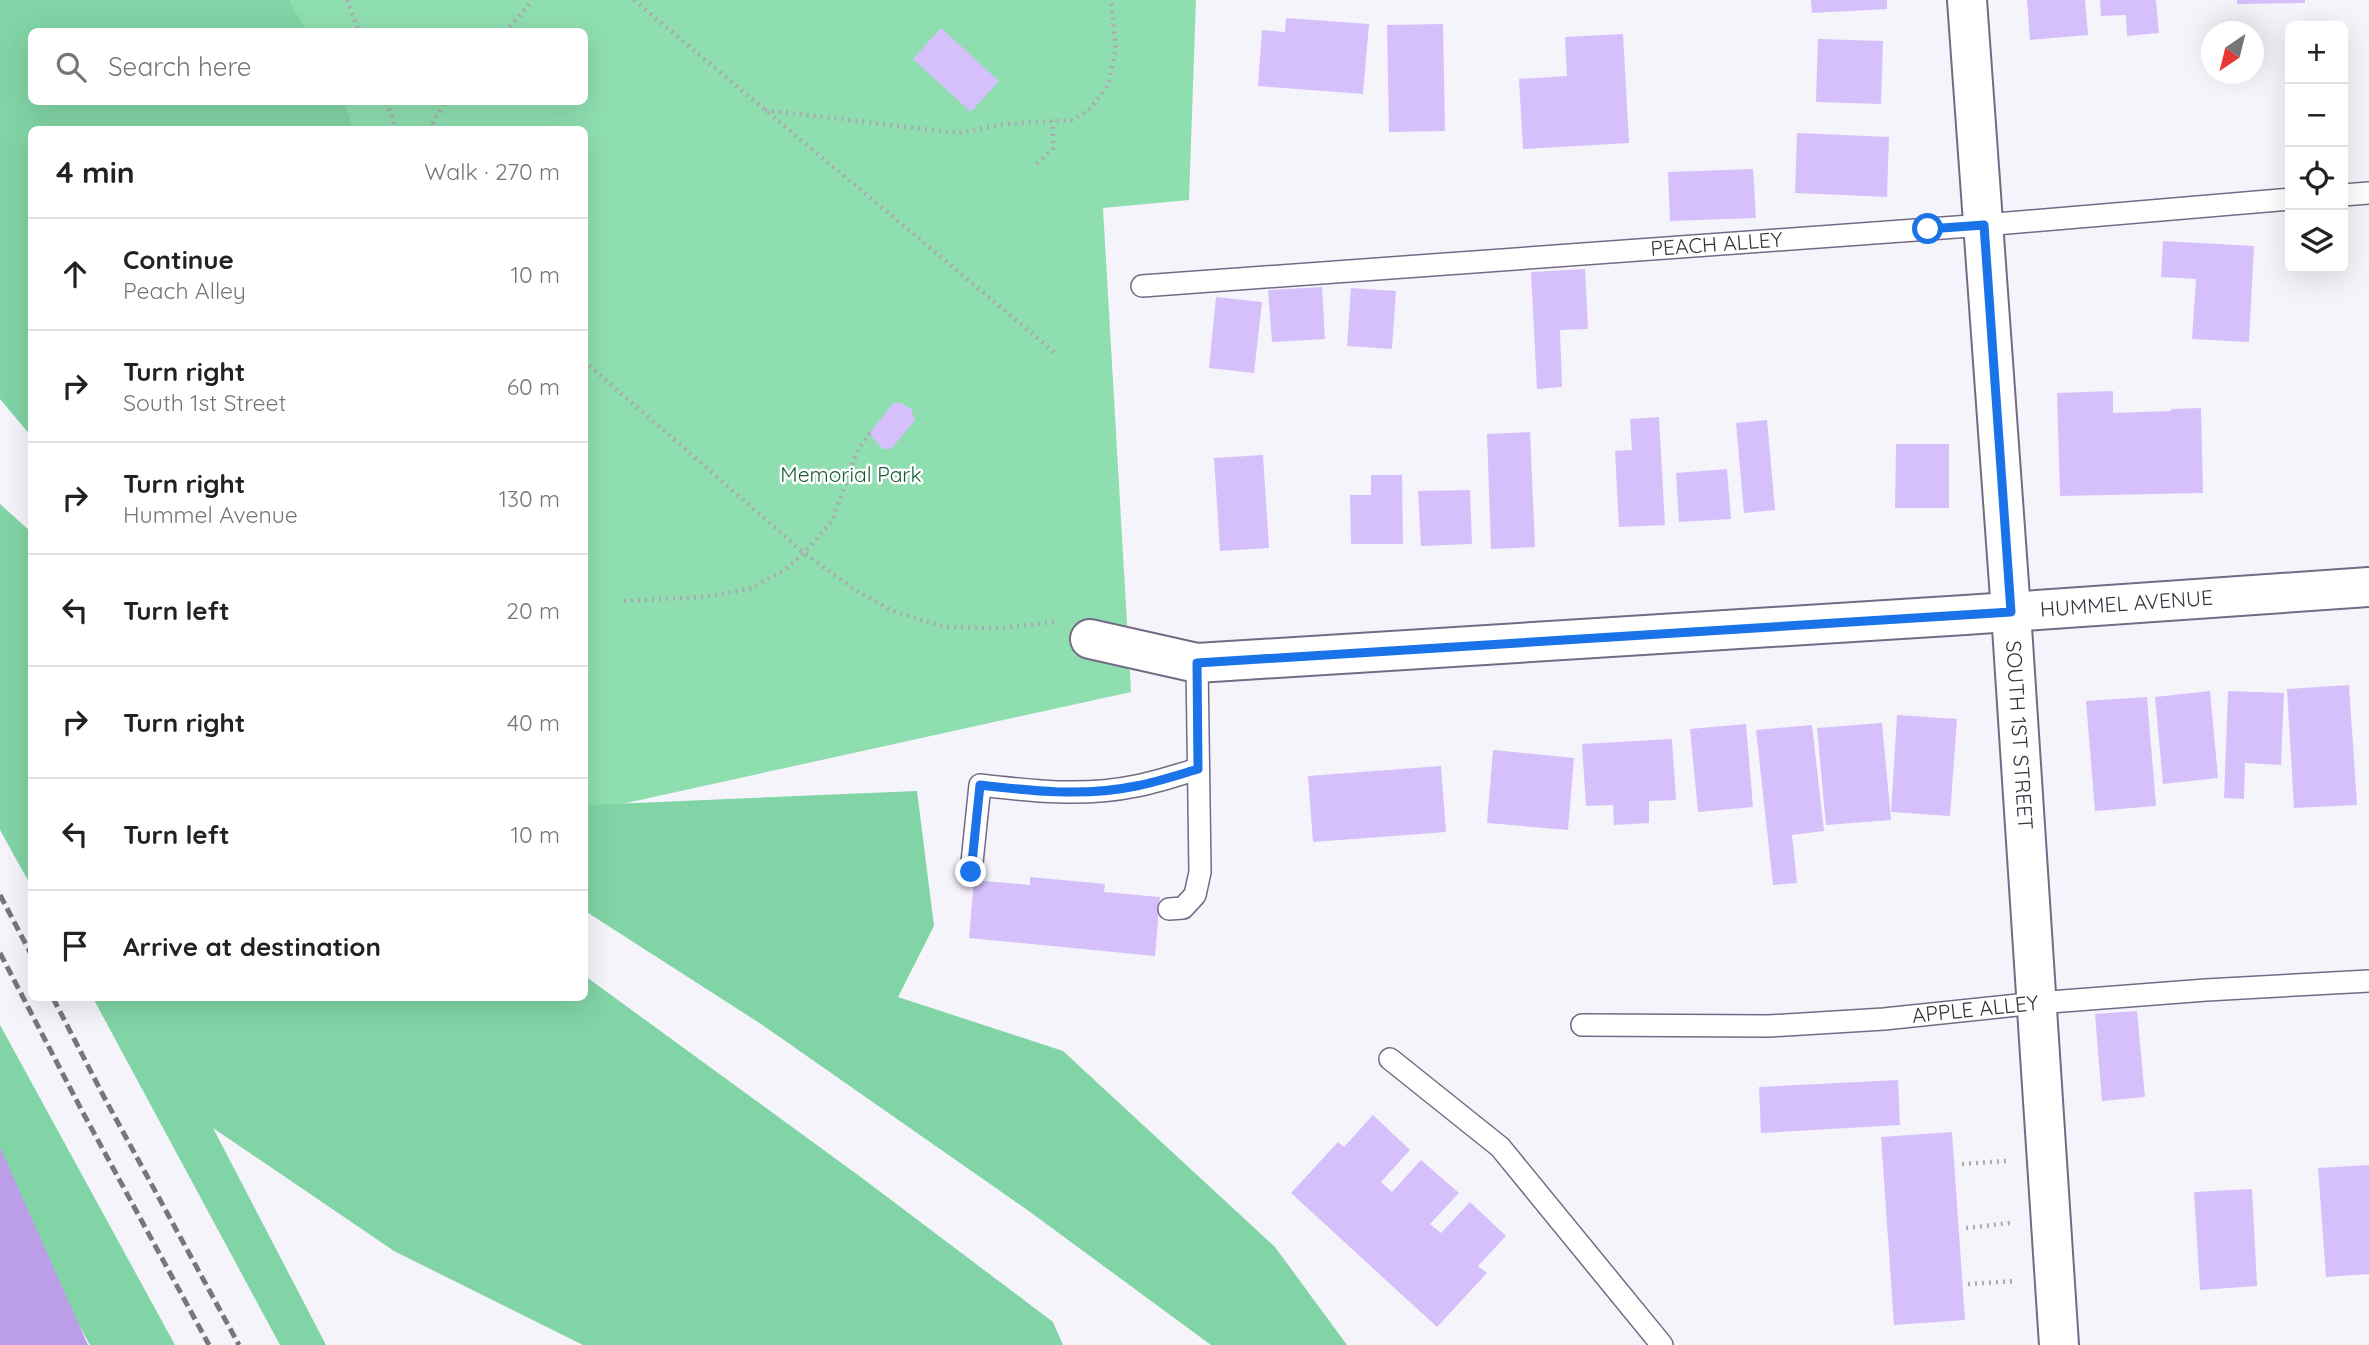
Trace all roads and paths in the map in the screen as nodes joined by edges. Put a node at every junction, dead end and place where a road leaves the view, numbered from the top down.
1 (347, 0) edge
2 (533, 0) edge
3 (634, 0) edge
4 (1111, 0) edge
5 (1966, 0) edge
6 (358, 28) edge
7 (508, 28) edge
8 (388, 105) edge
9 (443, 105) edge
10 (764, 110) junction
11 (1053, 121) junction
12 (395, 126) edge
13 (431, 126) edge
14 (1037, 164) dead end
15 (2369, 192) edge
16 (2348, 194) edge
17 (2285, 199) edge
18 (1984, 225) junction
19 (1142, 285) dead end
20 (1054, 352) dead end
21 (588, 364) edge
22 (873, 429) dead end
23 (804, 553) junction
24 (2369, 587) edge
25 (624, 601) dead end
26 (2011, 612) junction
27 (1076, 630) joint
28 (1197, 663) junction
29 (1198, 769) junction
30 (971, 872) dead end
31 (1169, 909) dead end
32 (2369, 981) edge
33 (2037, 1003) junction
34 (1582, 1024) dead end
35 (1390, 1059) dead end
36 (2009, 1161) dead end
37 (1962, 1164) dead end
38 (2012, 1223) dead end
39 (1966, 1228) dead end
40 (2016, 1280) dead end
41 (1968, 1284) dead end
42 (1662, 1345) edge
43 (2059, 1345) edge

1 - 6 path
2 - 7 path
3 - 10 path
4 - 11 path
5 - 18 street, SOUTH 1ST STREET
8 - 12 path
9 - 13 path
10 - 11 path
10 - 20 path
11 - 14 path
15 - 16 lane
17 - 18 lane, PEACH ALLEY
18 - 19 lane, PEACH ALLEY
18 - 26 street, SOUTH 1ST STREET
21 - 23 path
22 - 23 path
23 - 25 path
23 - 27 path
24 - 26 street, HUMMEL AVENUE
26 - 28 street, HUMMEL AVENUE
26 - 33 street, SOUTH 1ST STREET
27 - 28 street, HUMMEL AVENUE
28 - 29 lane
29 - 30 lane
29 - 31 lane
32 - 33 lane, APPLE ALLEY
33 - 34 lane, APPLE ALLEY
33 - 43 street, SOUTH 1ST STREET
35 - 42 lane
36 - 37 path
38 - 39 path
40 - 41 path

